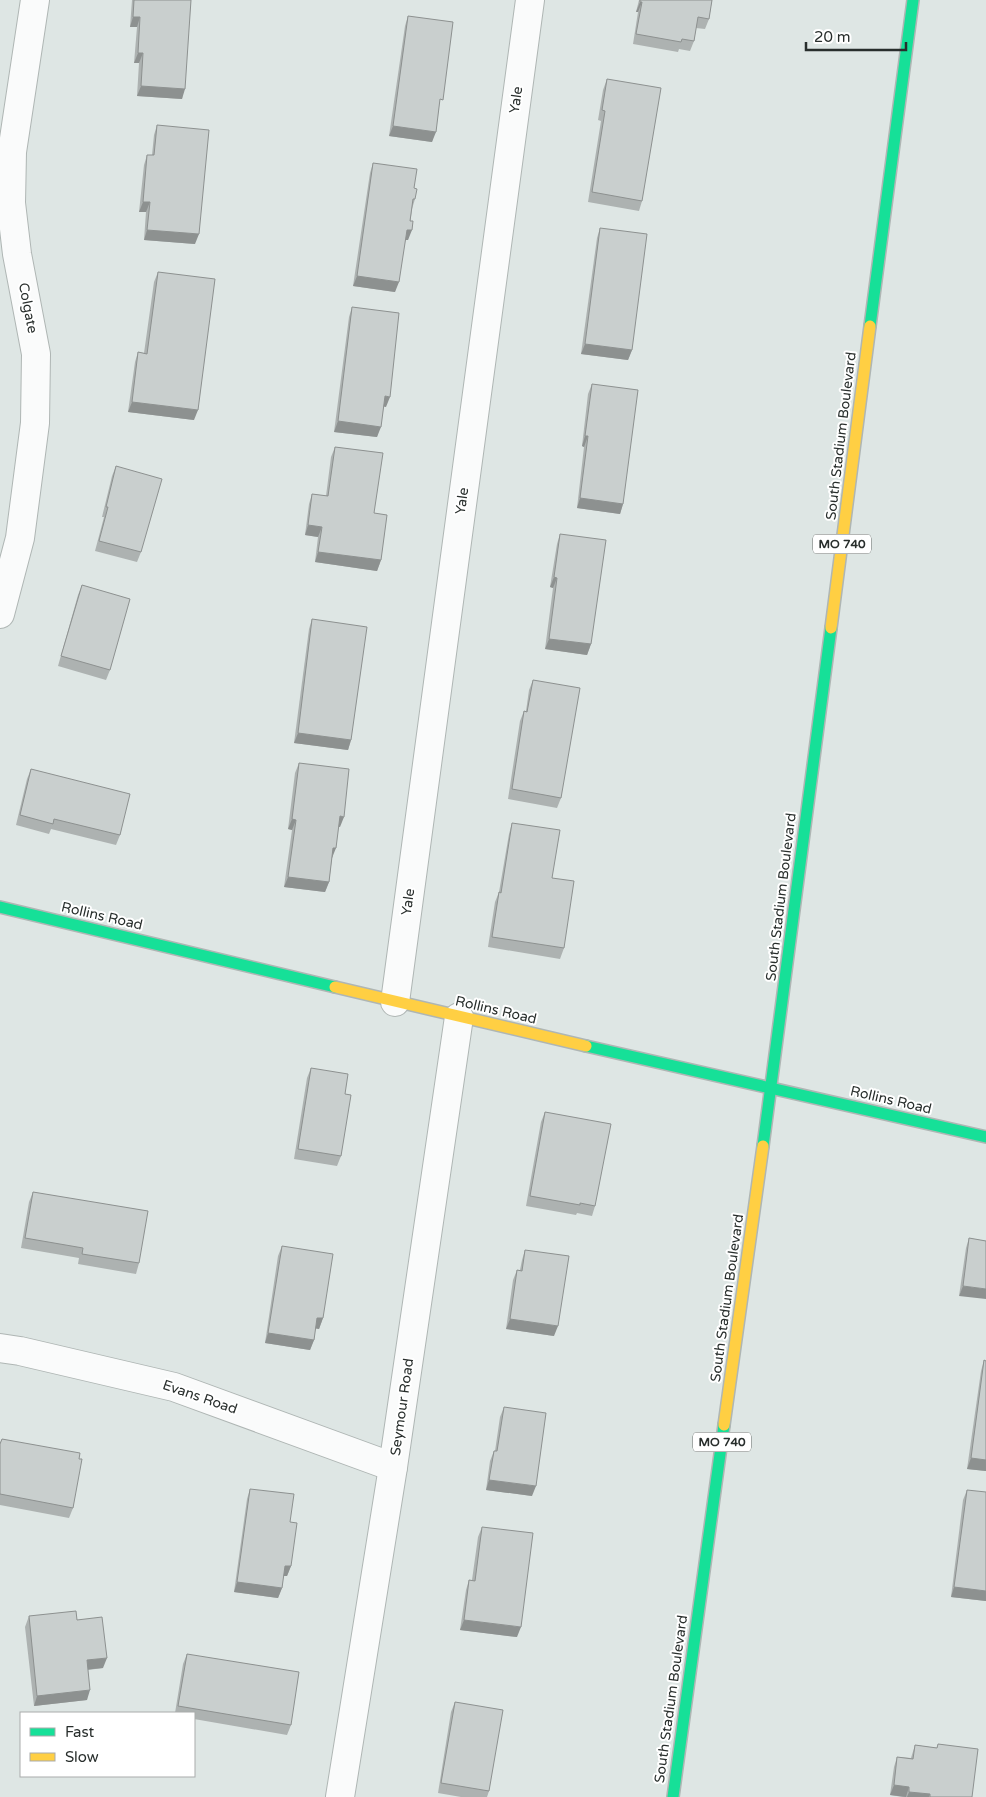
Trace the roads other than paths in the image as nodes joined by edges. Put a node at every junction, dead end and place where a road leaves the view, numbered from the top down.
1 (35, 0) edge
2 (530, 0) edge
3 (913, 0) edge
4 (0, 614) edge
5 (0, 907) edge
6 (395, 1002) junction
7 (459, 1017) junction
8 (771, 1087) junction
9 (986, 1137) edge
10 (0, 1348) edge
11 (393, 1468) junction
12 (340, 1797) edge
13 (673, 1797) edge

1 - 4 street, Colgate
2 - 6 street, Yale
3 - 8 main road, South Stadium Boulevard / MO 740
5 - 6 main road, Rollins Road
6 - 7 main road, Rollins Road
7 - 8 main road, Rollins Road
7 - 11 street, Seymour Road
8 - 9 main road, Rollins Road
8 - 13 main road, South Stadium Boulevard / MO 740
10 - 11 street, Evans Road
11 - 12 street, Seymour Road

